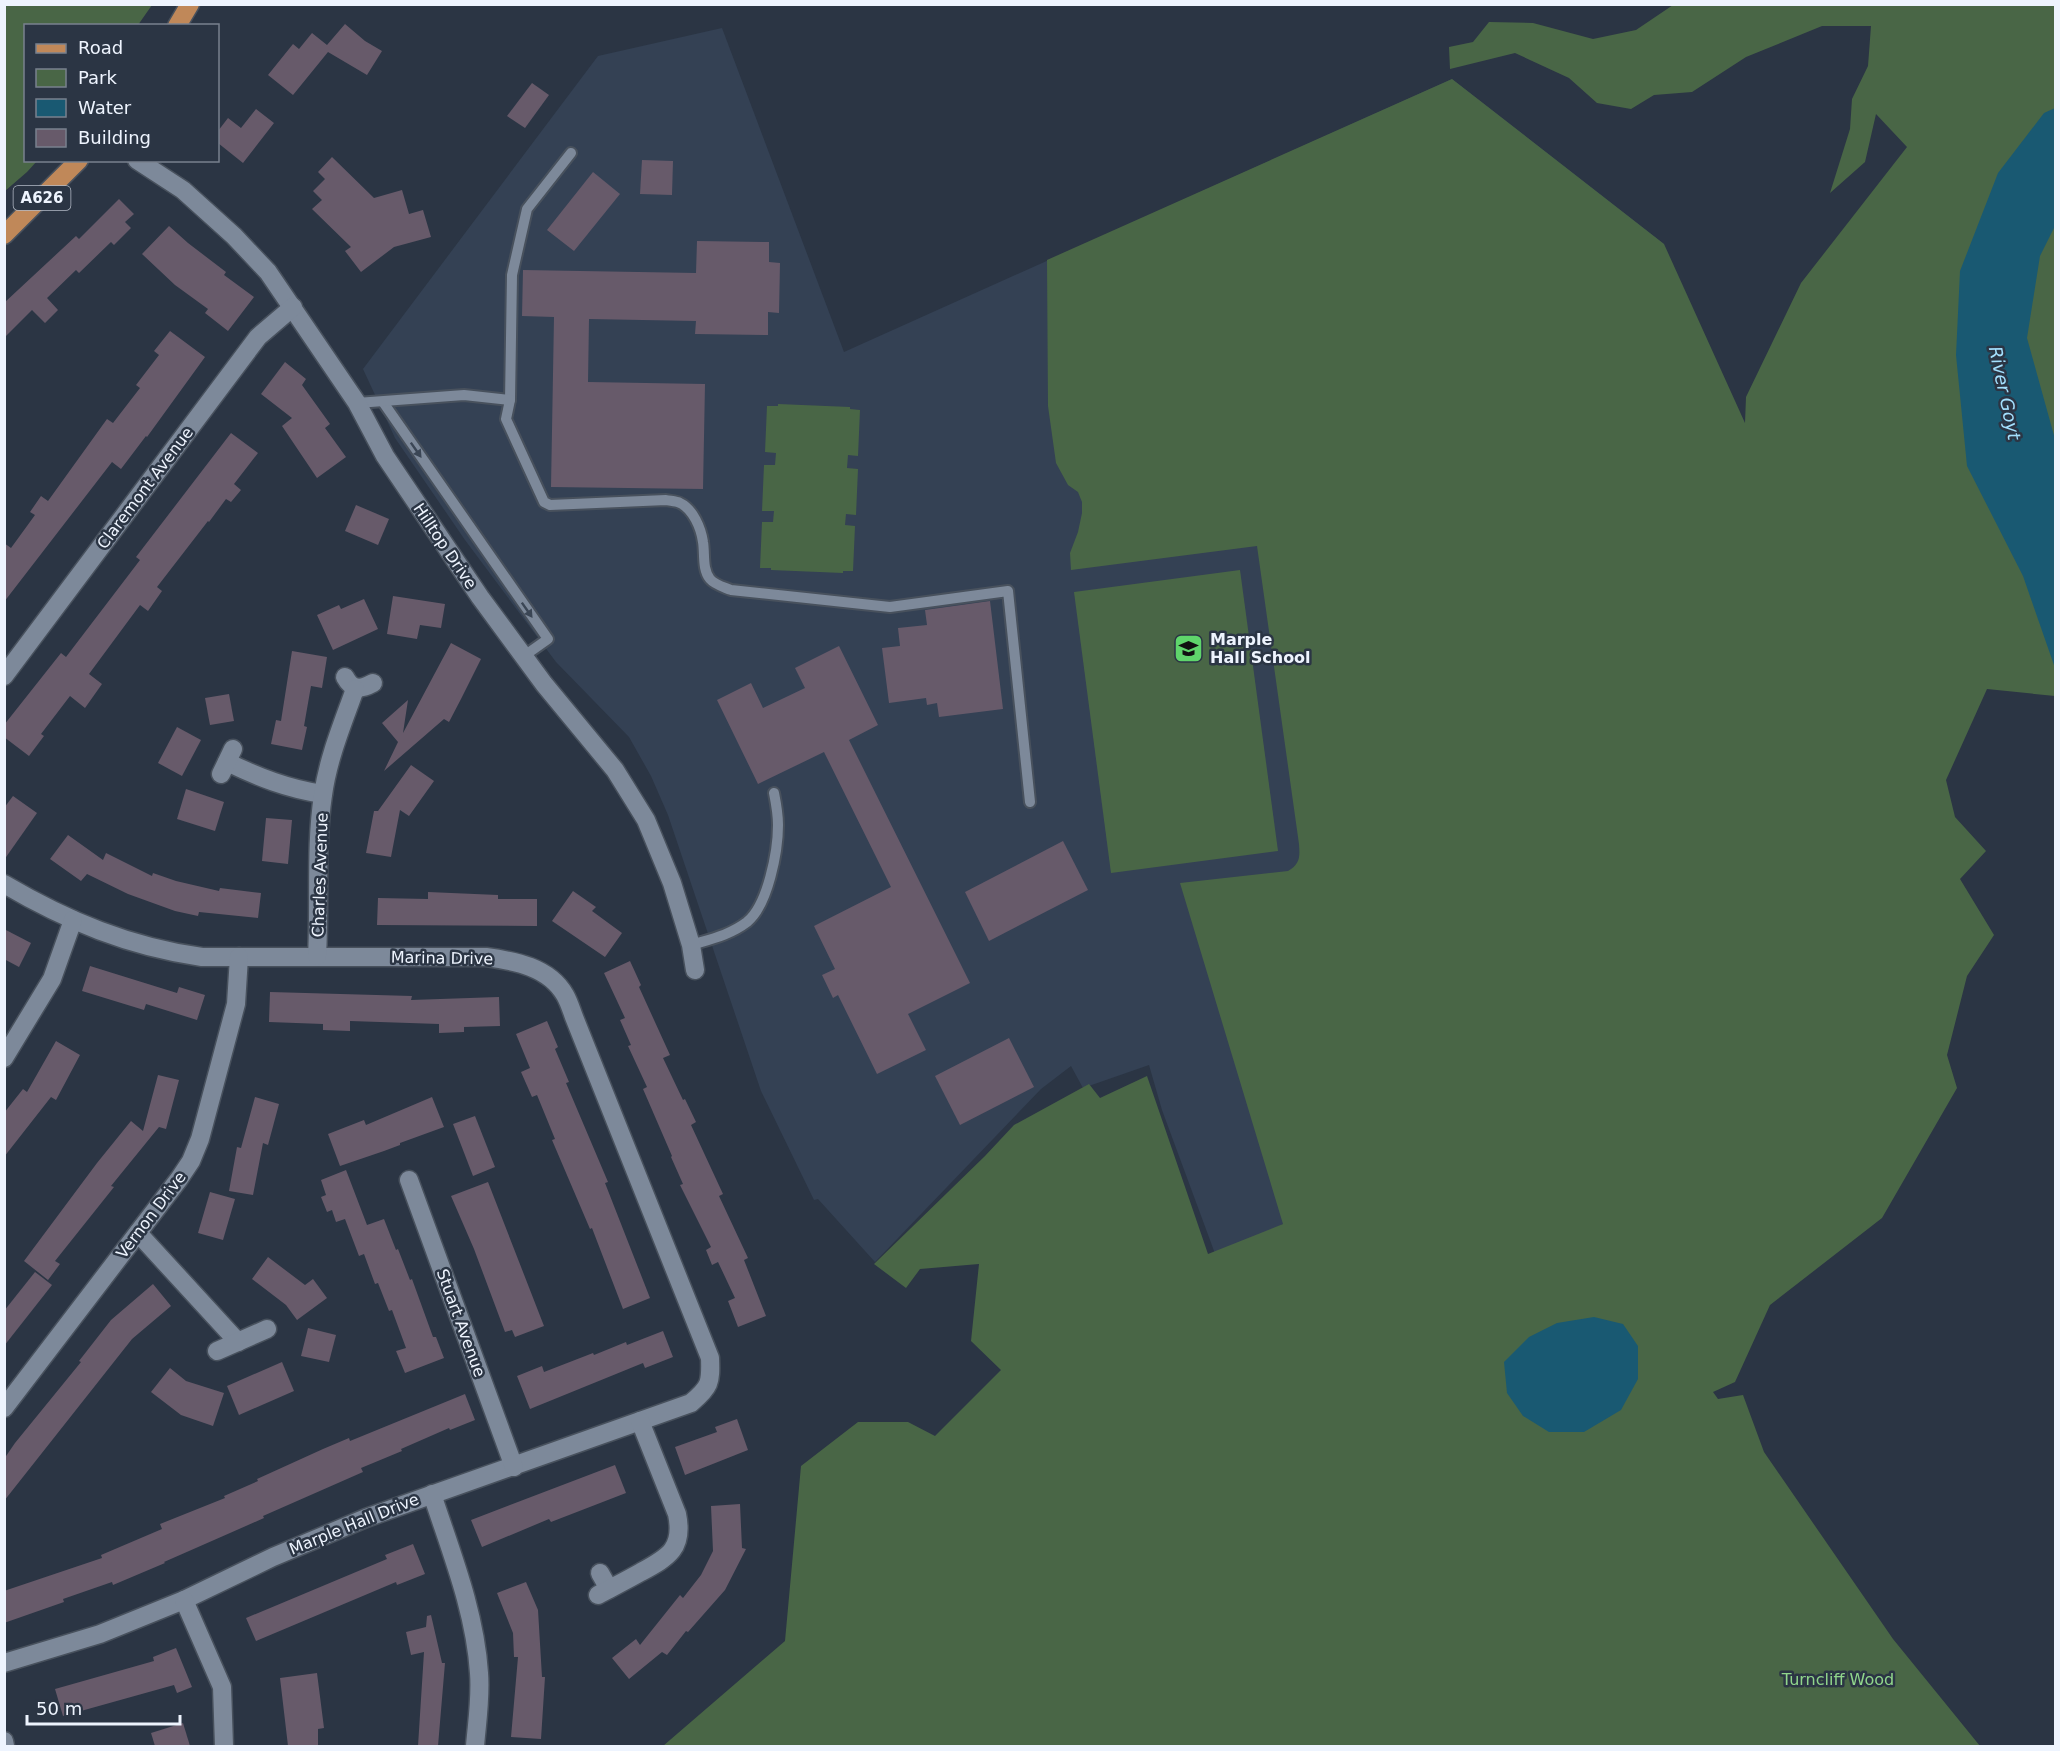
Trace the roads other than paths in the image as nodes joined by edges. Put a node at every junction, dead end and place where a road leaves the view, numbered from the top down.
1 (190, 4) edge
2 (178, 24) edge
3 (571, 153) dead end
4 (77, 162) edge
5 (140, 162) edge
6 (4, 235) edge
7 (293, 307) junction
8 (510, 400) junction
9 (383, 402) junction
10 (357, 403) junction
11 (524, 656) junction
12 (4, 676) edge
13 (373, 683) dead end
14 (227, 762) dead end
15 (774, 792) dead end
16 (323, 794) junction
17 (1030, 802) dead end
18 (4, 884) edge
19 (73, 920) junction
20 (691, 945) junction
21 (239, 957) junction
22 (317, 957) junction
23 (695, 970) dead end
24 (4, 1058) edge
25 (409, 1180) dead end
26 (138, 1233) junction
27 (267, 1329) dead end
28 (238, 1342) junction
29 (217, 1351) dead end
30 (706, 1390) joint
31 (4, 1408) edge
32 (640, 1421) junction
33 (514, 1467) junction
34 (432, 1494) junction
35 (600, 1573) dead end
36 (184, 1600) junction
37 (4, 1663) edge
38 (4, 1741) edge
39 (5, 1746) edge
40 (224, 1746) edge
41 (475, 1746) edge

1 - 2 main road
3 - 8 lane
4 - 6 main road, A626
5 - 7 street, Hilltop Drive
7 - 10 street, Hilltop Drive
7 - 12 street, Claremont Avenue
8 - 9 lane
8 - 17 lane
9 - 10 lane
9 -> 11 lane
10 - 11 street, Hilltop Drive
11 - 20 street, Hilltop Drive
13 - 16 street, Charles Avenue
14 - 16 street, Charles Avenue
15 - 20 lane
16 - 22 street, Charles Avenue
18 - 19 street, Marina Drive
19 - 21 street, Marina Drive
19 - 24 street
20 - 23 street, Hilltop Drive
21 - 22 street, Marina Drive
21 - 26 street, Vernon Drive
22 - 30 street, Marina Drive
25 - 33 street, Stuart Avenue
26 - 28 street
26 - 31 street, Vernon Drive
27 - 28 street
28 - 29 street
30 - 32 street, Marple Hall Drive
32 - 33 street, Marple Hall Drive
32 - 35 street
33 - 34 street, Marple Hall Drive
34 - 36 street, Marple Hall Drive
34 - 41 street
36 - 37 street, Marple Hall Drive
36 - 40 street
38 - 39 street

